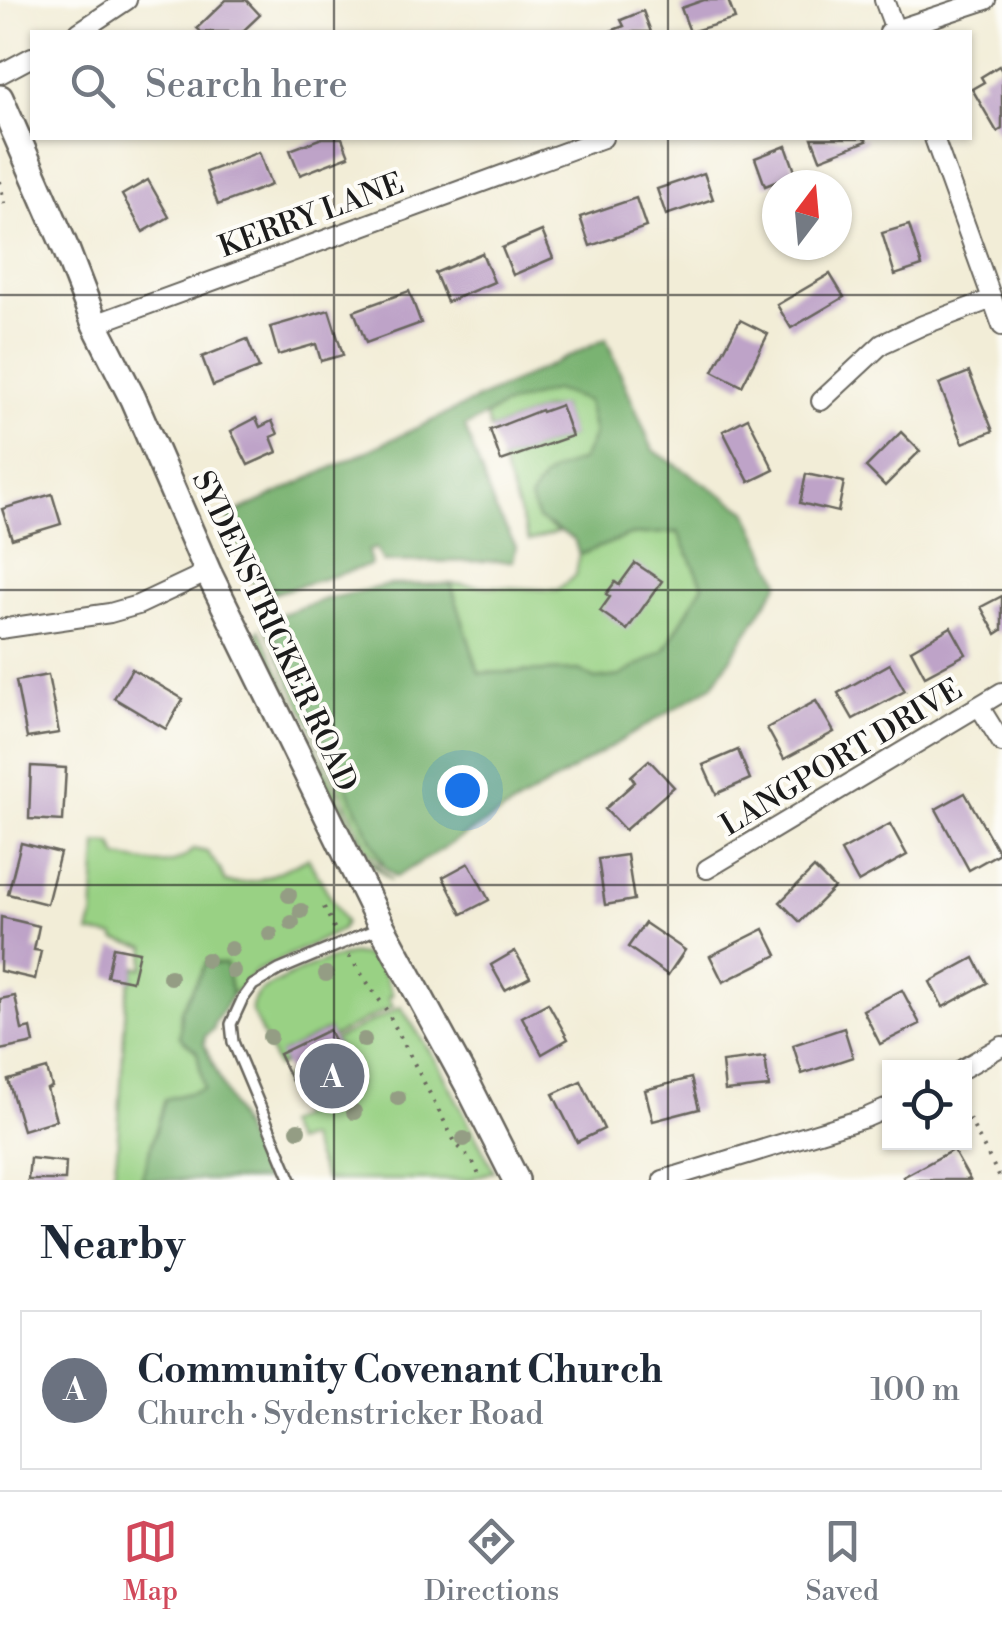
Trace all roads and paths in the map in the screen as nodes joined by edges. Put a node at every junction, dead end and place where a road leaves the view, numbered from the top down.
1 (127, 0) edge
2 (884, 0) edge
3 (986, 0) edge
4 (82, 30) edge
5 (892, 30) edge
6 (899, 30) edge
7 (30, 58) edge
8 (0, 74) edge
9 (0, 98) edge
10 (598, 140) edge
11 (935, 140) edge
12 (0, 181) edge
13 (5, 208) dead end
14 (992, 299) junction
15 (95, 324) junction
16 (1002, 326) edge
17 (821, 401) dead end
18 (208, 572) junction
19 (0, 629) edge
20 (1002, 692) edge
21 (979, 706) junction
22 (1002, 743) edge
23 (708, 869) dead end
24 (324, 907) dead end
25 (382, 927) junction
26 (336, 932) dead end
27 (348, 955) dead end
28 (1002, 1046) edge
29 (972, 1063) edge
30 (882, 1111) edge
31 (972, 1125) edge
32 (479, 1175) dead end
33 (291, 1180) edge
34 (516, 1180) edge
35 (663, 1180) edge
36 (1001, 1180) edge

1 - 4 street
2 - 5 street
3 - 6 street
7 - 8 street
9 - 15 main road, SYDENSTRICKER ROAD
10 - 15 street, KERRY LANE
11 - 14 street
12 - 13 path
14 - 16 street
14 - 17 street
15 - 18 main road, SYDENSTRICKER ROAD
18 - 19 street
18 - 25 main road, SYDENSTRICKER ROAD
20 - 21 street, LANGPORT DRIVE
21 - 22 street
21 - 23 street, LANGPORT DRIVE
24 - 26 path
25 - 33 lane
25 - 34 main road, SYDENSTRICKER ROAD
27 - 32 path
28 - 29 street
30 - 35 street
31 - 36 path

